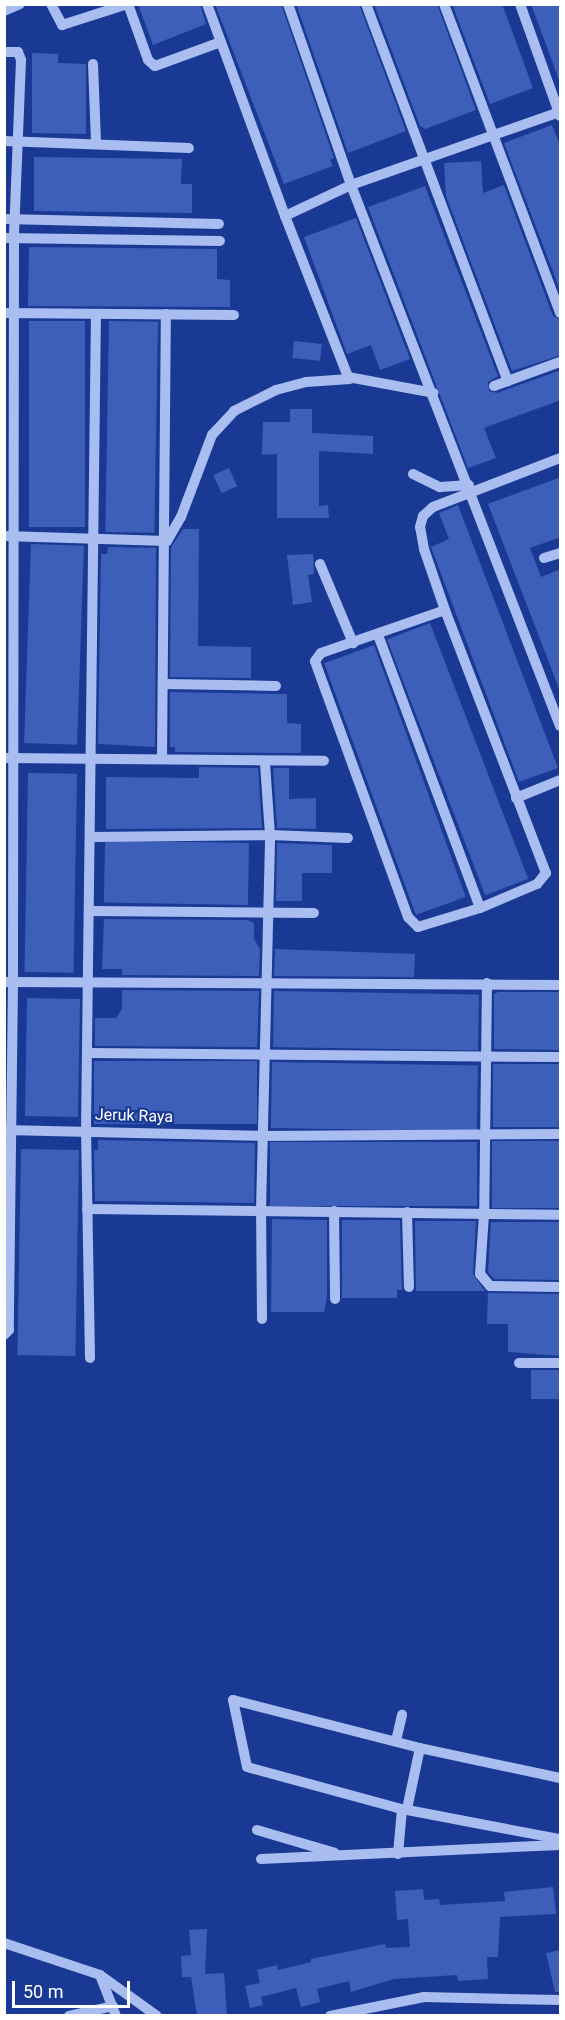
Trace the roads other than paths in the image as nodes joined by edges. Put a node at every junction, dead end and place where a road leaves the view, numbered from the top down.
1 (20, 4) edge
2 (51, 4) edge
3 (128, 4) edge
4 (207, 4) edge
5 (288, 4) edge
6 (366, 4) edge
7 (444, 4) edge
8 (520, 4) edge
9 (4, 11) edge
10 (221, 42) junction
11 (4, 52) edge
12 (93, 64) dead end
13 (560, 113) edge
14 (491, 134) junction
15 (4, 141) edge
16 (17, 142) junction
17 (96, 143) junction
18 (189, 148) dead end
19 (422, 158) junction
20 (351, 185) junction
21 (285, 216) junction
22 (10, 219) edge
23 (205, 224) junction
24 (219, 224) dead end
25 (9, 238) edge
26 (204, 240) junction
27 (220, 241) dead end
28 (9, 313) edge
29 (561, 313) edge
30 (96, 315) junction
31 (166, 315) junction
32 (234, 315) dead end
33 (561, 362) edge
34 (350, 379) junction
35 (508, 381) junction
36 (494, 386) dead end
37 (434, 393) junction
38 (10, 425) edge
39 (561, 458) edge
40 (413, 474) dead end
41 (470, 489) junction
42 (10, 536) edge
43 (92, 539) junction
44 (167, 540) junction
45 (561, 553) edge
46 (544, 558) dead end
47 (320, 564) dead end
48 (445, 610) junction
49 (378, 635) junction
50 (353, 643) junction
51 (165, 684) junction
52 (276, 686) dead end
53 (561, 726) edge
54 (9, 758) edge
55 (162, 758) junction
56 (93, 759) junction
57 (324, 761) dead end
58 (265, 763) junction
59 (561, 780) edge
60 (516, 798) junction
61 (270, 835) junction
62 (92, 837) junction
63 (348, 838) dead end
64 (480, 908) junction
65 (268, 910) junction
66 (91, 911) junction
67 (314, 914) dead end
68 (9, 982) edge
69 (88, 982) junction
70 (264, 982) junction
71 (487, 983) junction
72 (561, 985) edge
73 (90, 1053) junction
74 (266, 1057) junction
75 (488, 1057) junction
76 (561, 1058) edge
77 (6, 1130) edge
78 (86, 1130) junction
79 (561, 1134) edge
80 (485, 1135) junction
81 (262, 1136) junction
82 (87, 1209) junction
83 (261, 1210) junction
84 (334, 1211) junction
85 (407, 1212) junction
86 (484, 1214) junction
87 (561, 1215) edge
88 (7, 1284) edge
89 (409, 1287) dead end
90 (561, 1287) edge
91 (335, 1299) dead end
92 (262, 1319) dead end
93 (4, 1335) edge
94 (90, 1358) dead end
95 (519, 1363) dead end
96 (561, 1363) edge
97 (402, 1715) dead end
98 (396, 1742) junction
99 (420, 1748) junction
100 (561, 1778) edge
101 (404, 1809) junction
102 (257, 1830) dead end
103 (561, 1839) edge
104 (561, 1845) edge
105 (398, 1854) junction
106 (344, 1856) junction
107 (261, 1859) dead end
108 (4, 1943) edge
109 (100, 1975) junction
110 (561, 2000) edge
111 (114, 2011) edge
112 (69, 2016) edge
113 (157, 2016) edge
114 (330, 2016) edge

1 - 9 street
2 - 3 street
3 - 10 street
4 - 10 street
5 - 20 street
6 - 19 street
7 - 14 street
8 - 13 street
10 - 21 street
11 - 16 street
12 - 17 street
13 - 14 street
14 - 19 street
14 - 29 street
15 - 16 street
16 - 17 street
16 - 22 street
17 - 18 street
19 - 20 street
19 - 35 street
20 - 21 street
20 - 37 street
21 - 34 street
22 - 23 street
22 - 25 street
23 - 24 street
23 - 26 street
25 - 26 street
25 - 28 street
26 - 27 street
28 - 30 street
28 - 38 street
30 - 31 street
30 - 43 street
31 - 32 street
31 - 44 street
33 - 35 street
34 - 37 street
34 - 44 street
35 - 36 street
37 - 41 street
38 - 42 street
39 - 41 street
40 - 41 street
41 - 48 street
41 - 53 street
42 - 43 street
42 - 54 street
43 - 44 street
43 - 56 street
44 - 51 street
45 - 46 street
47 - 50 street
48 - 49 street
48 - 60 street
49 - 50 street
49 - 64 street
50 - 64 street
51 - 52 street
51 - 55 street
54 - 56 street
54 - 68 street
55 - 56 street
55 - 58 street
56 - 62 street
57 - 58 street
58 - 61 street
59 - 60 street
60 - 64 street
61 - 62 street
61 - 63 street
61 - 65 street
62 - 66 street
65 - 66 street
65 - 67 street
65 - 70 street
66 - 69 street
68 - 69 street
68 - 77 street
69 - 70 street
69 - 73 street
70 - 71 street
70 - 74 street
71 - 72 street
71 - 75 street
73 - 74 street
73 - 78 street
74 - 75 street
74 - 81 street
75 - 76 street
75 - 80 street
77 - 78 street, Jeruk Raya
77 - 88 street
78 - 81 street, Jeruk Raya
78 - 82 street
79 - 80 street, Jeruk Raya
80 - 81 street, Jeruk Raya
80 - 86 street
81 - 83 street
82 - 83 street
82 - 94 street
83 - 84 street
83 - 92 street
84 - 85 street
84 - 91 street
85 - 86 street
85 - 89 street
86 - 87 street
86 - 90 street
88 - 93 street
95 - 96 street
97 - 98 street
98 - 99 street
98 - 101 street
99 - 100 street
99 - 101 street
101 - 103 street
101 - 105 street
102 - 106 street
104 - 105 street
105 - 106 street
106 - 107 street
108 - 109 street
109 - 111 street
109 - 113 street
110 - 114 street
111 - 112 street

